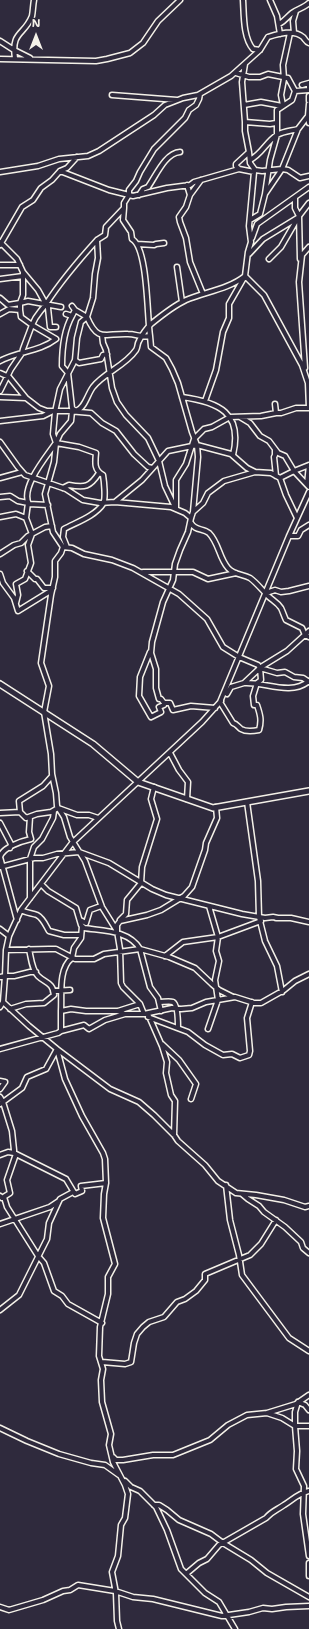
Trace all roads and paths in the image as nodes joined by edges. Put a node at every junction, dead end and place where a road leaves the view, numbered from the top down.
1 (34, 0) edge
2 (180, 0) edge
3 (242, 0) edge
4 (270, 0) edge
5 (309, 3) edge
6 (297, 11) junction
7 (279, 24) junction
8 (292, 33) junction
9 (280, 34) junction
10 (0, 41) edge
11 (309, 43) edge
12 (14, 50) junction
13 (260, 50) junction
14 (0, 58) edge
15 (15, 58) junction
16 (32, 59) junction
17 (246, 62) junction
18 (236, 73) junction
19 (243, 75) junction
20 (284, 76) junction
21 (309, 84) edge
22 (302, 85) dead end
23 (309, 90) edge
24 (295, 91) junction
25 (112, 94) dead end
26 (200, 94) junction
27 (309, 96) edge
28 (177, 100) junction
29 (309, 101) edge
30 (309, 104) edge
31 (244, 105) junction
32 (282, 106) junction
33 (308, 116) junction
34 (245, 122) junction
35 (276, 123) junction
36 (309, 123) edge
37 (298, 128) junction
38 (277, 135) junction
39 (180, 152) dead end
40 (249, 152) junction
41 (77, 157) junction
42 (250, 160) junction
43 (239, 169) junction
44 (282, 169) junction
45 (269, 170) junction
46 (60, 171) junction
47 (255, 171) junction
48 (0, 172) edge
49 (309, 176) edge
50 (202, 180) junction
51 (187, 185) junction
52 (309, 187) edge
53 (265, 194) junction
54 (129, 195) junction
55 (138, 195) junction
56 (190, 195) junction
57 (295, 198) junction
58 (309, 203) edge
59 (124, 208) junction
60 (299, 216) junction
61 (250, 220) junction
62 (97, 240) junction
63 (251, 240) junction
64 (0, 243) edge
65 (164, 243) dead end
66 (137, 244) junction
67 (309, 247) edge
68 (247, 256) junction
69 (269, 260) dead end
70 (301, 261) junction
71 (0, 265) edge
72 (20, 265) junction
73 (177, 266) dead end
74 (23, 274) junction
75 (245, 276) junction
76 (0, 279) edge
77 (203, 294) junction
78 (0, 298) edge
79 (20, 302) junction
80 (182, 302) junction
81 (45, 305) junction
82 (72, 306) dead end
83 (61, 307) dead end
84 (20, 310) junction
85 (76, 310) junction
86 (0, 314) edge
87 (66, 314) dead end
88 (72, 316) junction
89 (87, 317) junction
90 (32, 325) junction
91 (56, 327) dead end
92 (149, 327) junction
93 (102, 335) junction
94 (142, 336) junction
95 (150, 336) junction
96 (22, 353) junction
97 (107, 354) junction
98 (0, 360) edge
99 (75, 360) junction
100 (304, 371) junction
101 (0, 373) edge
102 (68, 373) junction
103 (110, 373) junction
104 (8, 377) junction
105 (0, 391) edge
106 (0, 397) edge
107 (182, 397) junction
108 (26, 398) junction
109 (205, 401) junction
110 (275, 404) dead end
111 (309, 408) edge
112 (74, 411) junction
113 (54, 412) junction
114 (276, 413) junction
115 (230, 416) junction
116 (240, 417) junction
117 (0, 421) edge
118 (194, 439) junction
119 (0, 442) edge
120 (56, 443) junction
121 (197, 444) junction
122 (191, 447) junction
123 (275, 450) junction
124 (233, 455) junction
125 (159, 461) junction
126 (309, 465) edge
127 (152, 468) junction
128 (294, 471) junction
129 (22, 472) junction
130 (254, 472) junction
131 (99, 473) junction
132 (278, 477) junction
133 (0, 478) edge
134 (34, 478) junction
135 (49, 484) junction
136 (308, 485) edge
137 (63, 488) junction
138 (309, 492) edge
139 (0, 497) edge
140 (115, 502) junction
141 (28, 503) junction
142 (104, 503) junction
143 (48, 506) junction
144 (176, 508) junction
145 (193, 512) junction
146 (295, 512) dead end
147 (0, 517) edge
148 (26, 518) junction
149 (191, 518) junction
150 (297, 518) junction
151 (191, 523) junction
152 (309, 525) edge
153 (52, 526) junction
154 (32, 534) junction
155 (289, 536) junction
156 (65, 547) junction
157 (0, 554) edge
158 (27, 571) junction
159 (142, 572) junction
160 (175, 572) junction
161 (236, 573) junction
162 (0, 574) edge
163 (309, 586) edge
164 (169, 589) junction
165 (52, 590) junction
166 (266, 593) junction
167 (16, 603) junction
168 (309, 631) edge
169 (307, 636) edge
170 (150, 651) junction
171 (239, 657) junction
172 (260, 668) junction
173 (309, 681) edge
174 (244, 683) junction
175 (0, 684) edge
176 (257, 684) junction
177 (220, 702) junction
178 (164, 703) junction
179 (215, 708) junction
180 (44, 712) junction
181 (170, 753) junction
182 (52, 776) junction
183 (138, 782) junction
184 (154, 787) junction
185 (309, 790) edge
186 (187, 799) junction
187 (247, 802) junction
188 (216, 807) junction
189 (56, 809) junction
190 (20, 812) junction
191 (0, 813) edge
192 (30, 817) junction
193 (98, 818) junction
194 (0, 823) edge
195 (73, 842) junction
196 (10, 848) junction
197 (79, 852) junction
198 (64, 854) junction
199 (0, 857) edge
200 (30, 859) junction
201 (1, 867) edge
202 (141, 883) junction
203 (41, 884) junction
204 (180, 898) junction
205 (30, 899) junction
206 (101, 906) junction
207 (209, 906) junction
208 (21, 910) junction
209 (260, 919) junction
210 (17, 920) junction
211 (80, 920) junction
212 (120, 921) junction
213 (309, 922) edge
214 (82, 926) junction
215 (0, 929) edge
216 (117, 931) junction
217 (81, 935) junction
218 (9, 936) junction
219 (218, 937) junction
220 (29, 949) junction
221 (140, 949) junction
222 (6, 950) junction
223 (120, 951) junction
224 (166, 956) junction
225 (72, 958) junction
226 (36, 972) junction
227 (309, 974) edge
228 (2, 976) edge
229 (216, 988) junction
230 (62, 990) junction
231 (70, 990) dead end
232 (53, 992) junction
233 (282, 992) junction
234 (235, 998) junction
235 (218, 1000) junction
236 (3, 1002) junction
237 (159, 1002) junction
238 (252, 1002) junction
239 (140, 1004) junction
240 (0, 1007) edge
241 (10, 1009) junction
242 (177, 1009) junction
243 (61, 1011) junction
244 (117, 1011) junction
245 (161, 1011) junction
246 (126, 1014) junction
247 (146, 1015) junction
248 (178, 1028) junction
249 (208, 1029) dead end
250 (61, 1031) junction
251 (42, 1037) junction
252 (160, 1042) junction
253 (0, 1049) edge
254 (57, 1050) junction
255 (0, 1076) edge
256 (0, 1081) edge
257 (0, 1089) edge
258 (0, 1097) edge
259 (191, 1099) dead end
260 (1, 1103) edge
261 (174, 1135) junction
262 (15, 1153) junction
263 (0, 1155) edge
264 (106, 1183) junction
265 (226, 1185) junction
266 (72, 1192) junction
267 (242, 1194) junction
268 (2, 1197) edge
269 (60, 1199) junction
270 (309, 1206) edge
271 (15, 1219) junction
272 (276, 1220) junction
273 (0, 1224) edge
274 (303, 1248) junction
275 (309, 1248) edge
276 (309, 1253) edge
277 (38, 1256) junction
278 (240, 1260) junction
279 (0, 1310) edge
280 (102, 1323) junction
281 (309, 1350) edge
282 (102, 1362) junction
283 (309, 1395) edge
284 (298, 1402) junction
285 (309, 1410) edge
286 (267, 1413) junction
287 (295, 1426) junction
288 (309, 1426) edge
289 (0, 1428) edge
290 (112, 1457) junction
291 (120, 1476) junction
292 (309, 1491) edge
293 (303, 1493) junction
294 (154, 1505) junction
295 (223, 1543) junction
296 (309, 1556) edge
297 (309, 1563) edge
298 (186, 1574) junction
299 (309, 1576) edge
300 (115, 1591) junction
301 (309, 1597) edge
302 (309, 1606) edge
303 (0, 1607) edge
304 (228, 1616) junction
305 (119, 1629) edge
306 (235, 1629) edge

1 - 12 street
2 - 16 street
3 - 13 street
4 - 7 street
5 - 6 street
6 - 7 street
6 - 8 street
7 - 9 street
8 - 9 street
8 - 11 street
8 - 20 street
9 - 13 street
10 - 12 street
12 - 15 street
12 - 16 street
13 - 17 street
14 - 15 street
15 - 16 street
17 - 18 street
17 - 19 street
18 - 19 street
18 - 26 street
19 - 20 street
19 - 31 street
20 - 24 street
20 - 32 street
21 - 22 street
21 - 23 street
23 - 24 street
24 - 32 street
25 - 28 street
26 - 28 street
26 - 54 street
27 - 29 street
28 - 41 street
30 - 33 street
31 - 32 street
31 - 34 street
32 - 35 street
33 - 36 street
33 - 37 street
34 - 35 street
34 - 40 street
35 - 38 street
37 - 38 street
37 - 44 street
38 - 42 street
38 - 45 street
39 - 55 street
40 - 42 street
40 - 43 street
41 - 46 street
41 - 48 street
42 - 47 street
43 - 47 street
43 - 50 street
44 - 45 street
44 - 49 street
44 - 53 street
45 - 47 street
45 - 53 street
46 - 54 street
46 - 64 street
47 - 61 street
50 - 51 street
50 - 56 street
51 - 55 street
51 - 56 street
52 - 57 street
53 - 61 street
54 - 55 street
54 - 59 street
56 - 77 street
57 - 60 street
57 - 63 street
58 - 60 street
59 - 62 street
59 - 66 street
60 - 68 street
60 - 69 street
60 - 70 street
61 - 63 street
62 - 81 street
62 - 89 street
63 - 68 street
64 - 72 street
65 - 66 street
66 - 92 street
67 - 70 street
68 - 75 street
70 - 100 street
71 - 72 street
72 - 74 street
73 - 80 street
74 - 76 street
74 - 79 street
74 - 81 street
75 - 77 street
75 - 100 street
75 - 109 street
77 - 80 street
78 - 79 street
79 - 81 street
79 - 84 street
80 - 92 street
81 - 83 street
81 - 90 street
81 - 91 street
82 - 85 street
84 - 86 street
84 - 90 street
85 - 88 street
85 - 89 street
87 - 88 street
88 - 102 street
89 - 93 street
89 - 99 street
90 - 96 street
90 - 96 street
92 - 94 street
92 - 95 street
93 - 94 street
93 - 97 street
94 - 95 street
94 - 103 street
95 - 107 street
96 - 98 street
96 - 104 street
97 - 99 street
97 - 103 street
99 - 102 street
100 - 111 street
101 - 104 street
102 - 112 street
102 - 113 street
103 - 112 street
103 - 125 street
104 - 105 street
104 - 108 street
106 - 108 street
107 - 109 street
107 - 118 street
108 - 113 street
109 - 115 street
110 - 114 street
111 - 114 street
112 - 113 street
112 - 120 street
112 - 127 street
113 - 117 street
113 - 120 street
114 - 116 street
115 - 116 street
115 - 118 street
115 - 124 street
116 - 123 street
118 - 121 street
118 - 122 street
119 - 129 street
120 - 131 street
120 - 134 street
120 - 135 street
121 - 122 street
121 - 124 street
121 - 145 street
122 - 125 street
122 - 144 street
123 - 128 street
123 - 132 street
124 - 130 street
125 - 127 street
125 - 144 street
126 - 128 street
126 - 136 street
127 - 140 street
128 - 132 street
128 - 136 street
129 - 133 street
129 - 134 street
130 - 132 street
130 - 145 street
131 - 137 street
131 - 142 street
132 - 150 street
134 - 135 street
134 - 141 street
135 - 137 street
135 - 143 street
137 - 142 street
138 - 150 street
139 - 141 street
140 - 142 street
140 - 144 street
141 - 143 street
141 - 148 street
142 - 156 street
143 - 153 street
144 - 149 street
145 - 149 street
146 - 150 street
147 - 148 street
148 - 154 street
149 - 151 street
150 - 155 street
151 - 160 street
151 - 161 street
152 - 155 street
153 - 154 street
153 - 156 street
154 - 157 street
154 - 158 street
155 - 166 street
156 - 159 street
156 - 165 street
158 - 165 street
158 - 167 street
159 - 160 street
159 - 164 street
160 - 161 street
160 - 164 street
161 - 166 street
162 - 167 street
163 - 166 street
164 - 170 street
164 - 171 street
165 - 167 street
165 - 180 street
166 - 169 street
166 - 171 street
168 - 169 street
169 - 172 street
170 - 178 street
170 - 178 street
171 - 172 street
171 - 177 street
172 - 173 street
172 - 174 street
172 - 176 street
173 - 176 street
174 - 176 street
174 - 177 street
175 - 180 main road
176 - 177 street
177 - 179 street
178 - 179 street
179 - 181 street
180 - 182 street
180 - 183 main road
181 - 183 street
181 - 186 street
182 - 189 street
182 - 190 street
183 - 184 main road
183 - 193 street
184 - 186 main road
184 - 202 street
185 - 187 main road
186 - 188 main road
187 - 188 main road
187 - 209 street
188 - 204 street
189 - 192 street
189 - 193 street
189 - 195 street
189 - 200 street
190 - 191 street
190 - 192 street
192 - 196 street
193 - 195 street
194 - 196 street
195 - 197 street
195 - 198 street
196 - 199 street
197 - 198 street
197 - 202 street
197 - 206 street
198 - 200 street
198 - 203 street
199 - 201 street
200 - 201 street
200 - 205 street
201 - 210 street
202 - 204 street
202 - 212 street
203 - 205 street
203 - 211 street
204 - 207 street
204 - 212 street
205 - 208 street
206 - 211 street
206 - 216 street
207 - 209 street
207 - 219 street
208 - 210 street
208 - 217 street
209 - 213 street
209 - 219 street
209 - 233 street
210 - 218 street
211 - 214 street
212 - 216 street
214 - 216 street
214 - 217 street
215 - 218 street
216 - 221 street
216 - 223 street
217 - 225 street
218 - 222 street
219 - 224 street
219 - 229 street
220 - 222 street
220 - 225 street
220 - 226 street
221 - 223 street
221 - 224 street
221 - 237 street
222 - 228 street
223 - 225 street
223 - 239 street
224 - 229 street
225 - 230 street
226 - 228 street
226 - 232 street
227 - 233 street
228 - 236 street
229 - 234 street
229 - 235 street
230 - 231 street
230 - 232 street
230 - 243 street
232 - 241 street
233 - 238 street
234 - 235 street
234 - 238 street
235 - 242 street
235 - 249 street
236 - 240 street
236 - 241 street
237 - 242 street
237 - 245 street
238 - 248 street
239 - 244 street
239 - 247 street
241 - 251 street
242 - 245 street
242 - 248 street
243 - 244 street
243 - 250 street
244 - 246 street
245 - 247 street
246 - 247 street
246 - 250 street
247 - 248 street
247 - 252 street
250 - 251 street
251 - 253 street
251 - 254 street
252 - 259 street
252 - 261 street
254 - 260 street
254 - 261 street
254 - 264 street
255 - 256 street
256 - 257 street
258 - 260 street
260 - 262 street
261 - 265 street
262 - 263 street
262 - 266 street
262 - 268 street
264 - 266 street
264 - 280 street
265 - 267 street
265 - 278 street
266 - 269 street
267 - 270 street
267 - 272 street
268 - 271 street
269 - 271 street
269 - 277 street
271 - 273 street
271 - 277 street
272 - 274 street
272 - 278 street
274 - 275 street
274 - 276 street
277 - 279 street
277 - 280 street
278 - 281 street
278 - 282 street
280 - 282 street
282 - 290 street
283 - 284 street
284 - 285 street
284 - 286 street
284 - 287 street
286 - 287 street
286 - 290 street
287 - 288 street
287 - 293 street
289 - 291 street
290 - 291 street
291 - 294 street
291 - 300 street
292 - 293 street
293 - 295 street
293 - 296 street
294 - 295 street
294 - 298 street
295 - 298 street
295 - 301 street
297 - 299 street
298 - 304 street
300 - 303 street
300 - 304 street
300 - 305 street
302 - 304 street
304 - 306 street

